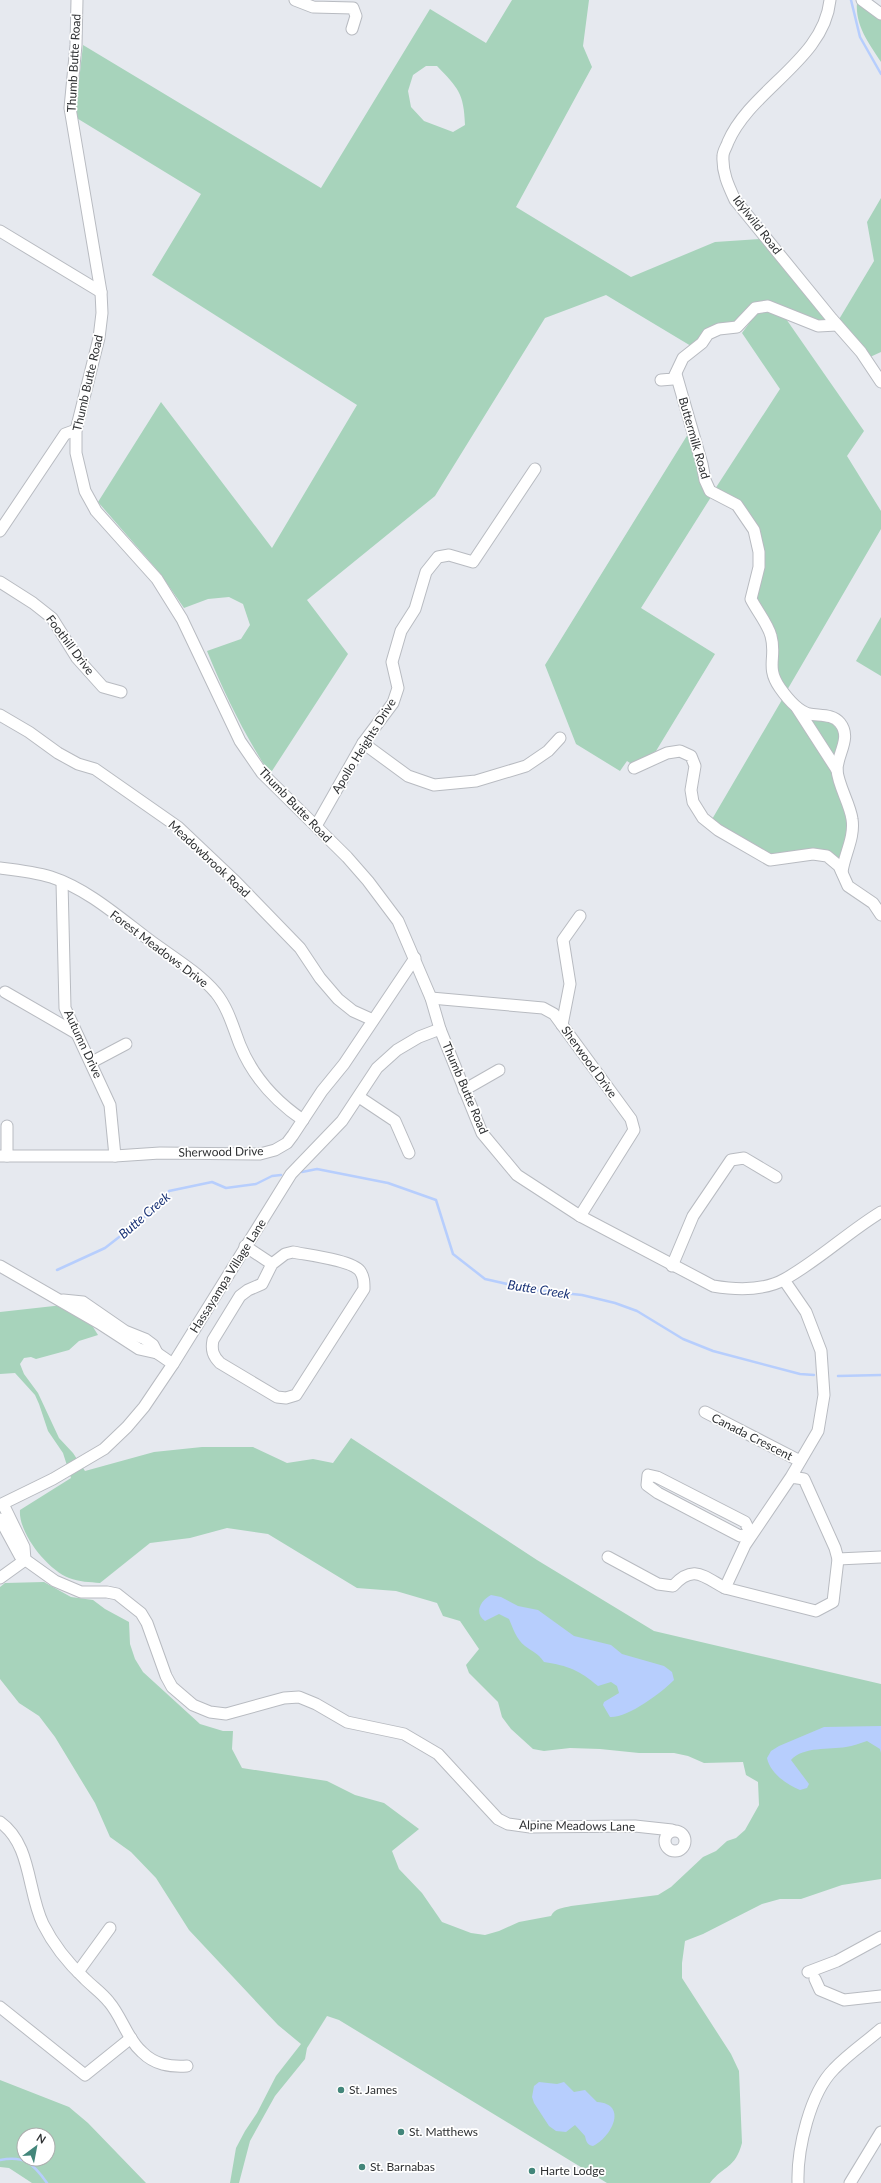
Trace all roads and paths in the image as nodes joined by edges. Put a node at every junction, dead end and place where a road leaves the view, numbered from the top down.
1 (77, 0) edge
2 (295, 0) edge
3 (830, 0) edge
4 (862, 0) edge
5 (881, 14) edge
6 (352, 28) dead end
7 (0, 231) edge
8 (101, 292) junction
9 (837, 325) junction
10 (676, 374) junction
11 (661, 380) dead end
12 (881, 382) edge
13 (76, 430) junction
14 (535, 469) dead end
15 (0, 531) edge
16 (0, 582) edge
17 (121, 692) dead end
18 (796, 706) junction
19 (0, 714) edge
20 (560, 738) dead end
21 (363, 743) junction
22 (634, 768) dead end
23 (837, 770) junction
24 (316, 826) junction
25 (0, 868) edge
26 (842, 872) junction
27 (62, 882) junction
28 (881, 915) edge
29 (580, 916) dead end
30 (415, 958) junction
31 (5, 992) dead end
32 (431, 998) junction
33 (373, 1020) junction
34 (562, 1026) junction
35 (440, 1029) junction
36 (76, 1033) junction
37 (126, 1044) dead end
38 (92, 1062) junction
39 (499, 1070) dead end
40 (464, 1090) junction
41 (359, 1097) junction
42 (303, 1120) junction
43 (7, 1126) dead end
44 (409, 1154) dead end
45 (4, 1156) edge
46 (115, 1156) junction
47 (776, 1177) dead end
48 (881, 1212) edge
49 (580, 1216) junction
50 (245, 1246) junction
51 (272, 1264) junction
52 (0, 1266) edge
53 (672, 1266) junction
54 (784, 1280) junction
55 (173, 1364) junction
56 (705, 1412) dead end
57 (800, 1461) junction
58 (791, 1477) junction
59 (1, 1504) edge
60 (0, 1519) edge
61 (752, 1534) junction
62 (17, 1541) junction
63 (608, 1557) dead end
64 (881, 1557) edge
65 (838, 1559) junction
66 (25, 1560) junction
67 (0, 1578) edge
68 (725, 1588) junction
69 (0, 1822) edge
70 (672, 1830) dead end
71 (110, 1928) dead end
72 (881, 1937) edge
73 (78, 1972) junction
74 (881, 1996) edge
75 (0, 2007) edge
76 (881, 2029) edge
77 (131, 2038) junction
78 (187, 2066) dead end
79 (881, 2132) edge
80 (798, 2183) edge
81 (850, 2183) edge

1 - 8 street, Thumb Butte Road
2 - 6 street
3 - 9 street, Idylwild Road
4 - 5 street
7 - 8 street
8 - 13 street, Thumb Butte Road
9 - 10 street
9 - 12 street, Idylwild Road
10 - 11 street
10 - 18 street, Buttermilk Road
13 - 15 street
13 - 24 street, Thumb Butte Road
14 - 21 street, Apollo Heights Drive
16 - 17 street, Foothill Drive
18 - 23 street, Buttermilk Road
18 - 23 street, Buttermilk Road
19 - 33 street, Meadowbrook Road
20 - 21 street
21 - 24 street, Apollo Heights Drive
22 - 26 street
23 - 26 street, Buttermilk Road
24 - 30 street, Thumb Butte Road
25 - 27 street, Forest Meadows Drive
26 - 28 street
27 - 36 street, Autumn Drive
27 - 42 street, Forest Meadows Drive
29 - 34 street
30 - 32 street, Thumb Butte Road
30 - 33 street, Sherwood Drive
31 - 36 street
32 - 34 street, Sherwood Drive
32 - 35 street, Thumb Butte Road
33 - 42 street, Sherwood Drive
34 - 49 street, Sherwood Drive
35 - 40 street, Thumb Butte Road
35 - 41 street, Hassayampa Village Lane
36 - 38 street, Autumn Drive
37 - 38 street
38 - 46 street, Autumn Drive
39 - 40 street
40 - 49 street, Thumb Butte Road
41 - 44 street
41 - 50 street, Hassayampa Village Lane
42 - 46 street, Sherwood Drive
43 - 45 street
45 - 46 street, Sherwood Drive
47 - 53 street
48 - 54 street, Thumb Butte Road
49 - 53 street, Thumb Butte Road
50 - 51 street
50 - 55 street, Hassayampa Village Lane
51 - 51 street
52 - 55 street
53 - 54 street, Thumb Butte Road
54 - 57 street
55 - 59 street, Hassayampa Village Lane
56 - 57 street, Canada Crescent
57 - 58 street
58 - 61 street
58 - 65 street
59 - 62 street, Alpine Meadows Lane
60 - 62 street, Alpine Meadows Lane
61 - 61 street
61 - 68 street
62 - 66 street, Alpine Meadows Lane
63 - 68 street
64 - 65 street
65 - 68 street
66 - 67 street
66 - 70 street, Alpine Meadows Lane
69 - 73 street
71 - 73 street
72 - 74 street
73 - 77 street
75 - 77 street
76 - 80 street
77 - 78 street
79 - 81 street

